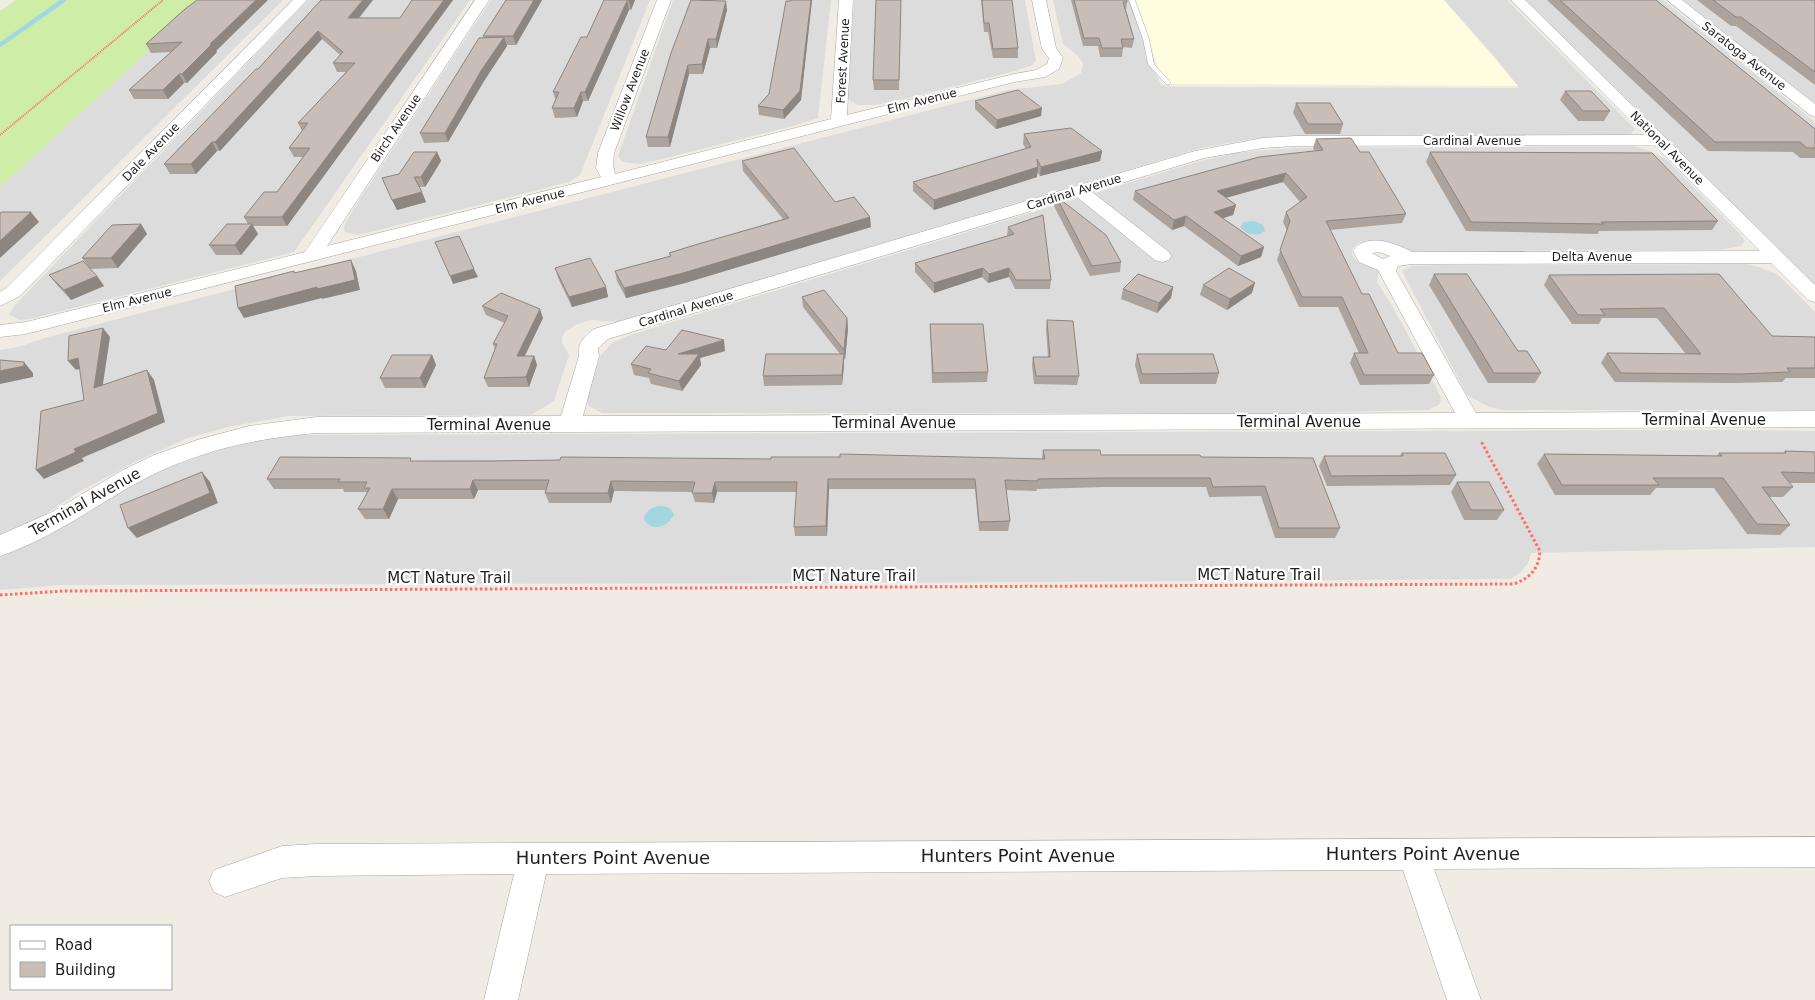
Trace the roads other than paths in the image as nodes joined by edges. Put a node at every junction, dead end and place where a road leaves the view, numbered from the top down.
1 (300, 0) edge
2 (482, 0) edge
3 (664, 0) edge
4 (846, 0) edge
5 (1039, 0) edge
6 (1132, 0) edge
7 (1518, 0) edge
8 (1674, 0) edge
9 (1168, 83) dead end
10 (1815, 112) edge
11 (839, 122) junction
12 (1659, 140) junction
13 (611, 180) junction
14 (1080, 190) junction
15 (1162, 256) dead end
16 (311, 257) junction
17 (1775, 257) junction
18 (1408, 258) junction
19 (1388, 268) junction
20 (1815, 296) edge
21 (0, 300) edge
22 (0, 331) edge
23 (1815, 419) edge
24 (1470, 421) junction
25 (570, 424) junction
26 (0, 546) edge
27 (1815, 852) edge
28 (1413, 854) junction
29 (534, 858) junction
30 (225, 880) dead end
31 (501, 1000) edge
32 (1464, 1000) edge

1 - 21 street, Dale Avenue
2 - 16 street, Birch Avenue
3 - 13 street, Willow Avenue
4 - 11 street, Forest Avenue
5 - 11 street, Elm Avenue
6 - 9 lane
7 - 12 street, National Avenue
8 - 10 street, Saratoga Avenue
11 - 13 street, Elm Avenue
12 - 14 street, Cardinal Avenue
12 - 17 street, National Avenue
13 - 16 street, Elm Avenue
14 - 15 street
14 - 25 street, Cardinal Avenue
16 - 22 street, Elm Avenue
17 - 18 street, Delta Avenue
17 - 20 street, National Avenue
18 - 19 street, Delta Avenue
18 - 19 street, Delta Avenue
19 - 24 street
23 - 24 street, Terminal Avenue
24 - 25 street, Terminal Avenue
25 - 26 street, Terminal Avenue
27 - 28 street, Hunters Point Avenue
28 - 29 street, Hunters Point Avenue
28 - 32 street
29 - 30 street, Hunters Point Avenue
29 - 31 street

